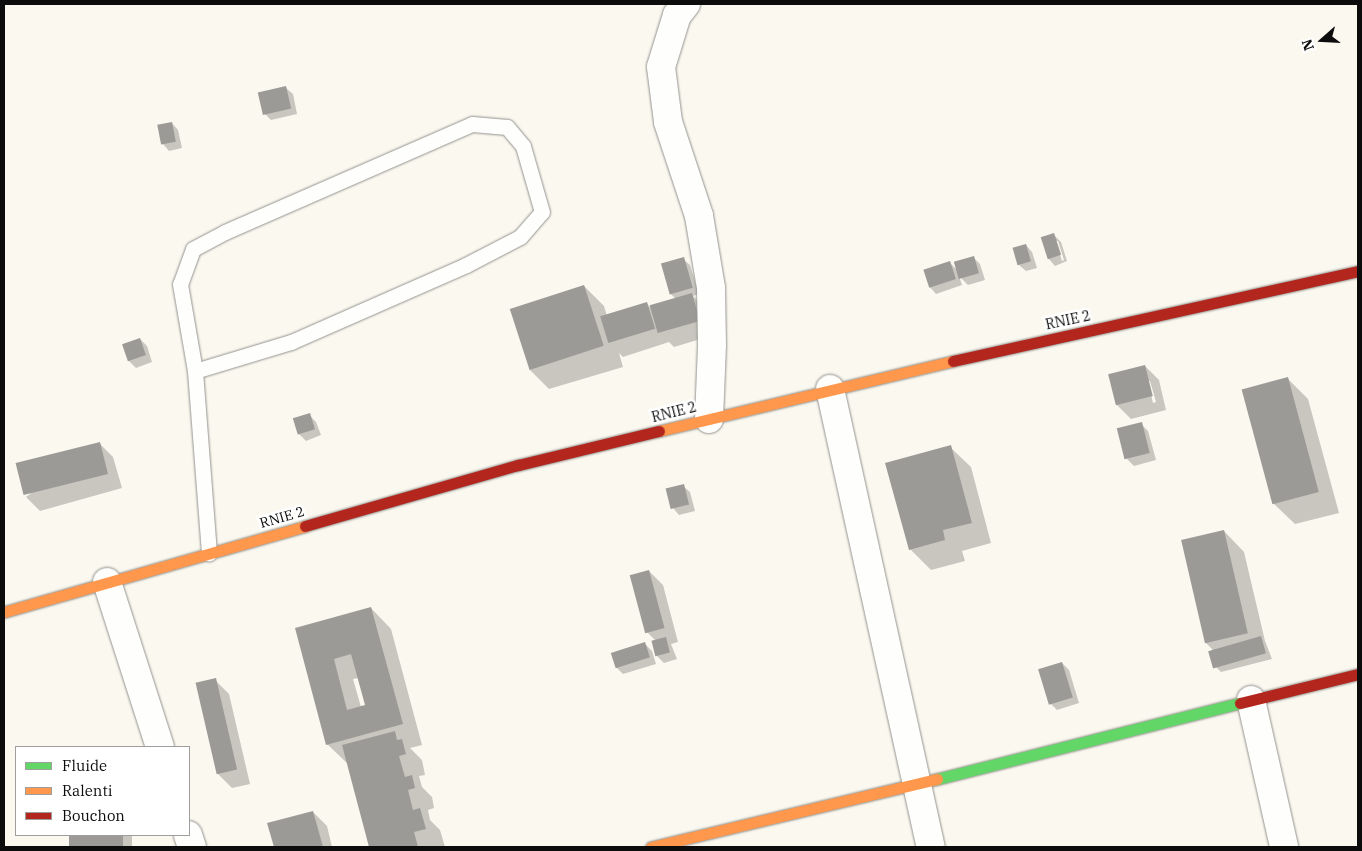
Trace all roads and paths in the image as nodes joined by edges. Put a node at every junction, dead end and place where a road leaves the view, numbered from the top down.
1 (686, 4) edge
2 (1358, 271) edge
3 (195, 370) junction
4 (830, 389) junction
5 (710, 419) junction
6 (210, 553) junction
7 (107, 582) junction
8 (4, 612) edge
9 (1358, 674) edge
10 (1251, 700) junction
11 (160, 746) edge
12 (917, 784) junction
13 (710, 832) junction
14 (651, 847) edge
15 (704, 847) edge
16 (932, 847) edge
17 (1284, 847) edge

1 - 5 street
2 - 4 main road, RNIE 2 / RNIE 2
3 - 3 lane
3 - 6 lane
4 - 5 main road, RNIE 2 / RNIE 2
4 - 12 street
5 - 6 main road, RNIE 2 / RNIE 2
6 - 7 main road, RNIE 2 / RNIE 2
7 - 8 main road, RNIE 2 / RNIE 2
7 - 11 street
9 - 10 main road
10 - 12 main road
10 - 17 street
12 - 13 main road
12 - 16 street
13 - 14 main road
13 - 15 lane

